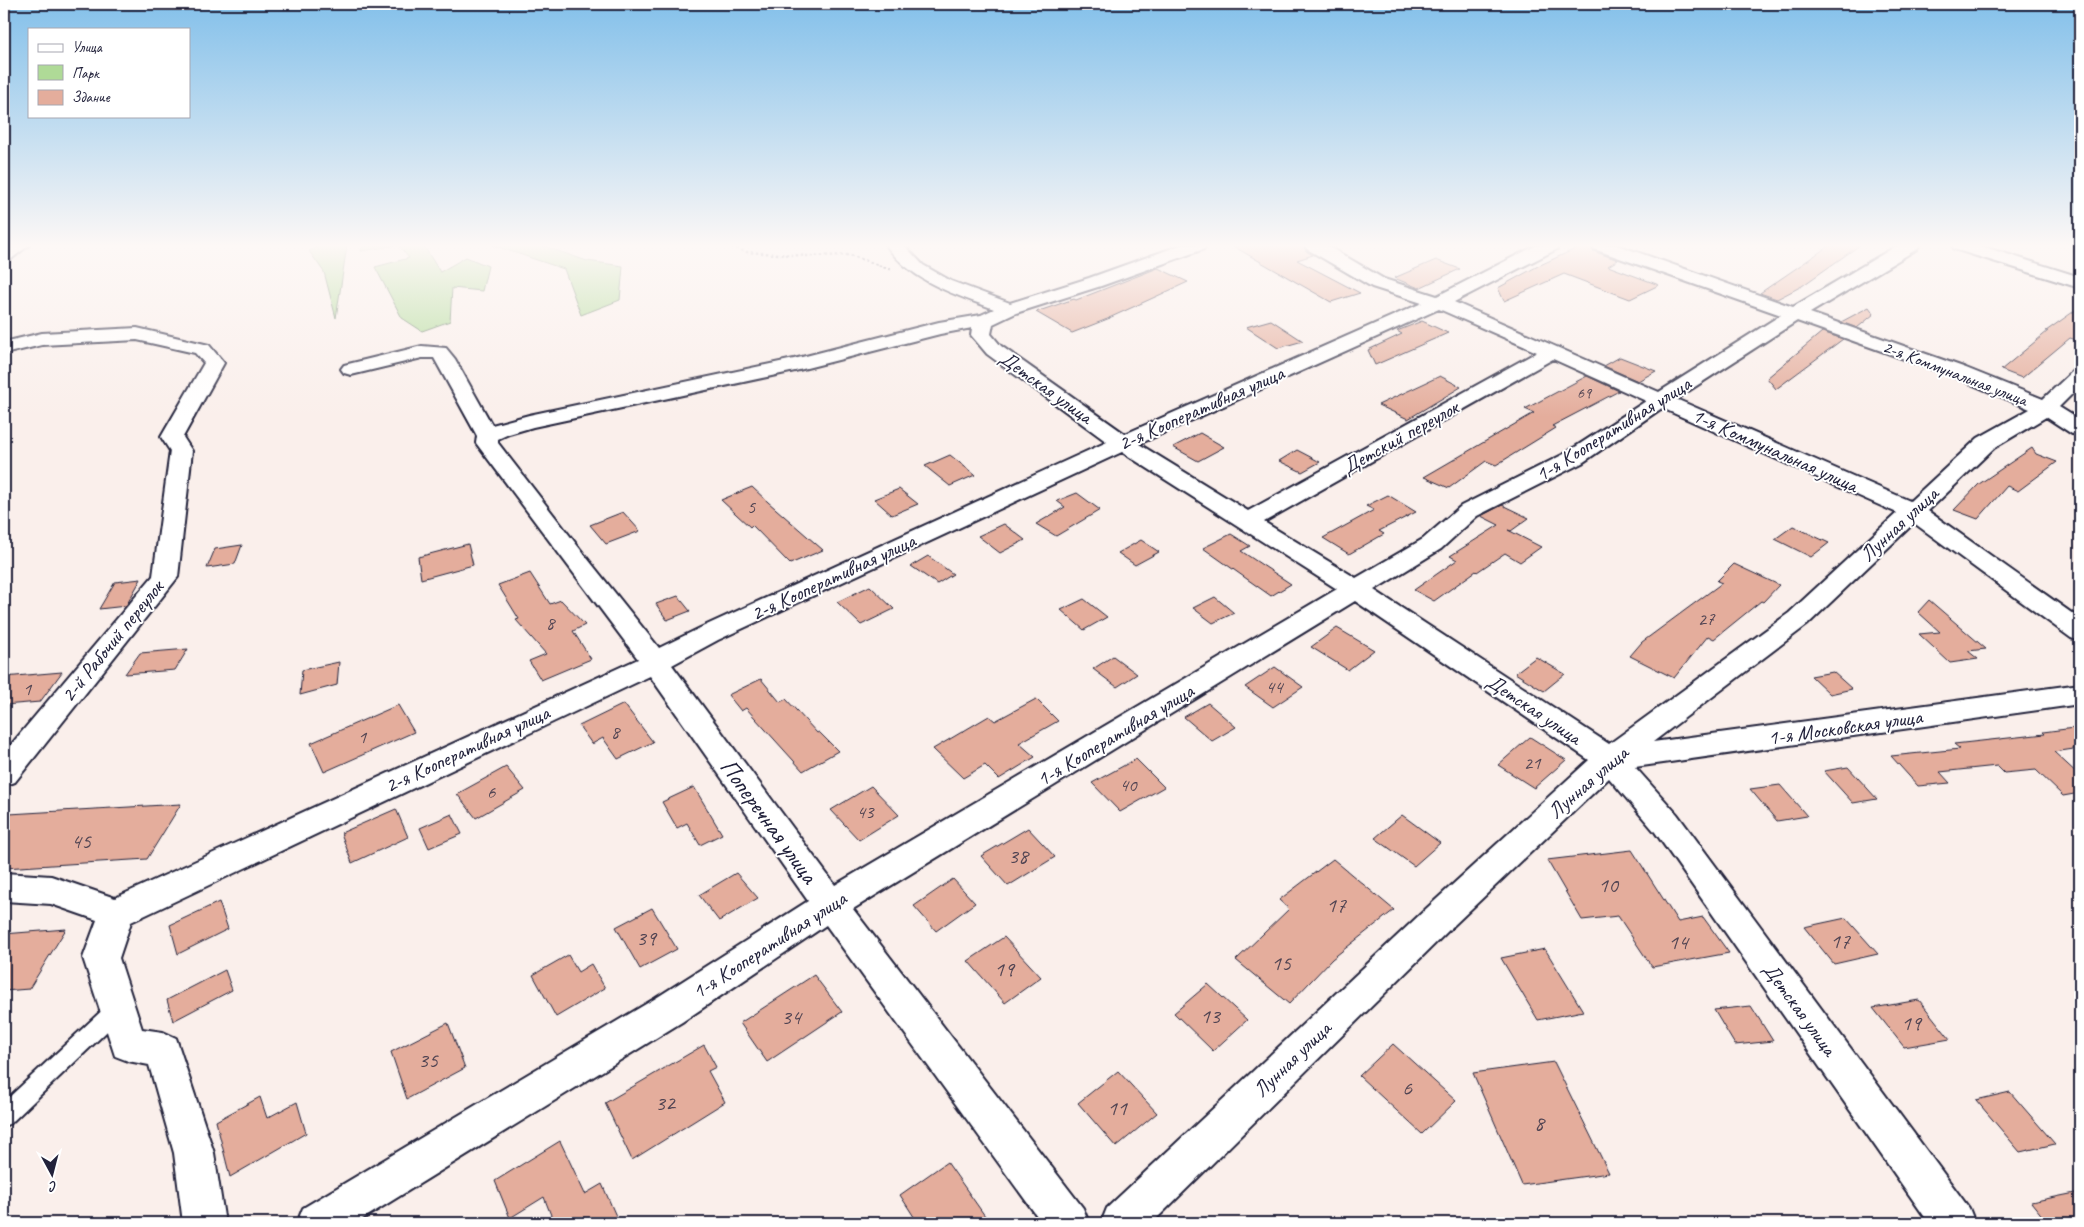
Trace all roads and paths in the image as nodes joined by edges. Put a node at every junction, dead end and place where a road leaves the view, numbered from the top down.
1 (992, 302) edge
2 (1031, 302) edge
3 (1439, 302) joint
4 (1763, 302) edge
5 (1815, 302) edge
6 (1010, 309) junction
7 (1796, 314) junction
8 (984, 327) junction
9 (4, 348) edge
10 (1552, 352) junction
11 (351, 369) dead end
12 (2080, 375) edge
13 (2080, 396) edge
14 (1662, 399) junction
15 (2046, 408) junction
16 (2080, 429) edge
17 (488, 439) junction
18 (1123, 443) junction
19 (1913, 511) junction
20 (1248, 521) junction
21 (1356, 590) junction
22 (2080, 632) edge
23 (656, 662) junction
24 (2080, 694) edge
25 (1610, 759) junction
26 (4, 774) edge
27 (4, 887) edge
28 (830, 905) junction
29 (117, 913) junction
30 (118, 1009) junction
31 (4, 1116) edge
32 (204, 1223) edge
33 (318, 1223) edge
34 (1068, 1223) edge
35 (1122, 1223) edge
36 (1954, 1223) edge

1 - 6 street
2 - 6 street
3 - 10 street, 1-я Коммунальная улица
3 - 18 street, 2-я Кооперативная улица
4 - 7 street, 2-я Коммунальная улица
5 - 7 street, 1-я Кооперативная улица
6 - 8 street
7 - 14 street, 1-я Кооперативная улица
7 - 15 street, 2-я Коммунальная улица
8 - 17 street
8 - 18 street, Детская улица
9 - 26 street, 2-й Рабочий переулок
10 - 14 street, 1-я Коммунальная улица
10 - 20 street, Детский переулок
11 - 17 street, Поперечная улица
12 - 15 street, Лунная улица
13 - 15 street
14 - 19 street, 1-я Коммунальная улица
14 - 21 street, 1-я Кооперативная улица
15 - 16 street, 2-я Коммунальная улица
15 - 19 street, Лунная улица
17 - 23 street, Поперечная улица
18 - 20 street, Детская улица
18 - 23 street, 2-я Кооперативная улица
19 - 22 street, 1-я Коммунальная улица
19 - 25 street, Лунная улица
20 - 21 street, Детская улица
21 - 25 street, Детская улица
21 - 28 street, 1-я Кооперативная улица
23 - 28 street, Поперечная улица
23 - 29 street, 2-я Кооперативная улица
24 - 25 street, 1-я Московская улица
25 - 35 street, Лунная улица
25 - 36 street, Детская улица
27 - 29 street
28 - 33 street, 1-я Кооперативная улица
28 - 34 street, Поперечная улица
29 - 30 street
30 - 31 lane
30 - 32 street

